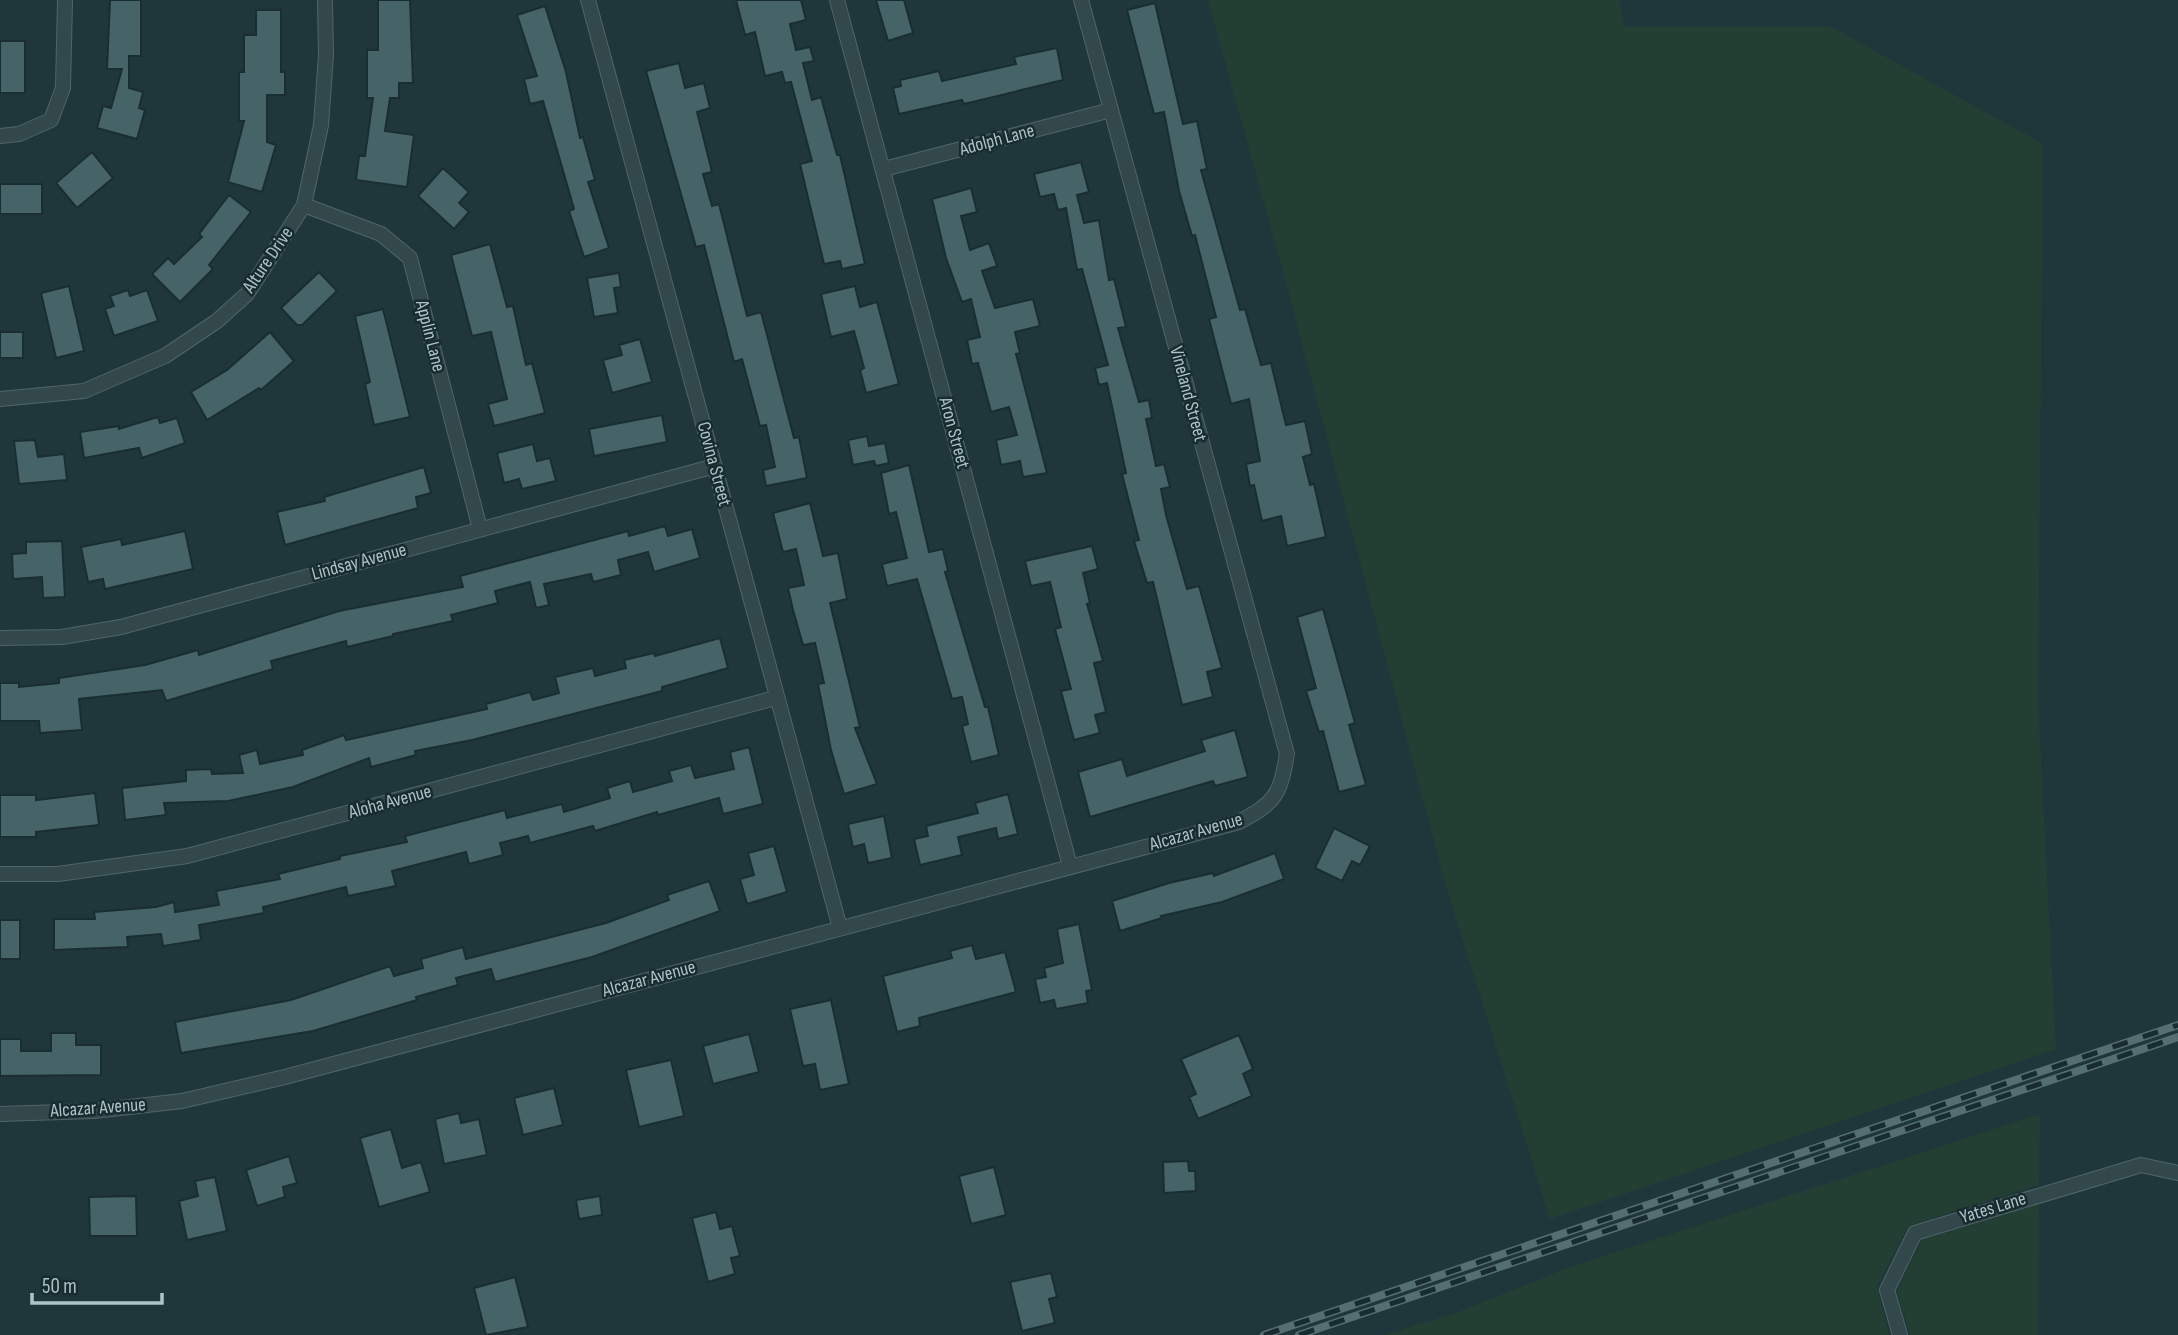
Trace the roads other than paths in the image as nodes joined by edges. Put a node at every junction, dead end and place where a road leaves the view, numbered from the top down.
1 (65, 0) edge
2 (325, 0) edge
3 (588, 0) edge
4 (838, 0) edge
5 (1081, 0) edge
6 (1111, 110) junction
7 (0, 136) edge
8 (884, 169) junction
9 (304, 205) junction
10 (0, 399) edge
11 (715, 467) junction
12 (480, 529) junction
13 (0, 638) edge
14 (775, 698) junction
15 (1281, 788) joint
16 (1070, 866) junction
17 (0, 874) edge
18 (840, 928) junction
19 (0, 1114) edge
20 (2178, 1173) edge
21 (1900, 1335) edge

1 - 7 street
2 - 9 street, Alture Drive
3 - 11 street, Covina Street
4 - 8 street, Aron Street
5 - 6 street, Vineland Street
6 - 8 street, Adolph Lane
6 - 15 street, Vineland Street
8 - 16 street, Aron Street
9 - 10 street, Alture Drive
9 - 12 street, Applin Lane
11 - 12 street, Lindsay Avenue
11 - 14 street, Covina Street
12 - 13 street, Lindsay Avenue
14 - 17 street, Aloha Avenue
14 - 18 street, Covina Street
15 - 16 street, Alcazar Avenue
16 - 18 street, Alcazar Avenue
18 - 19 street, Alcazar Avenue
20 - 21 street, Yates Lane

